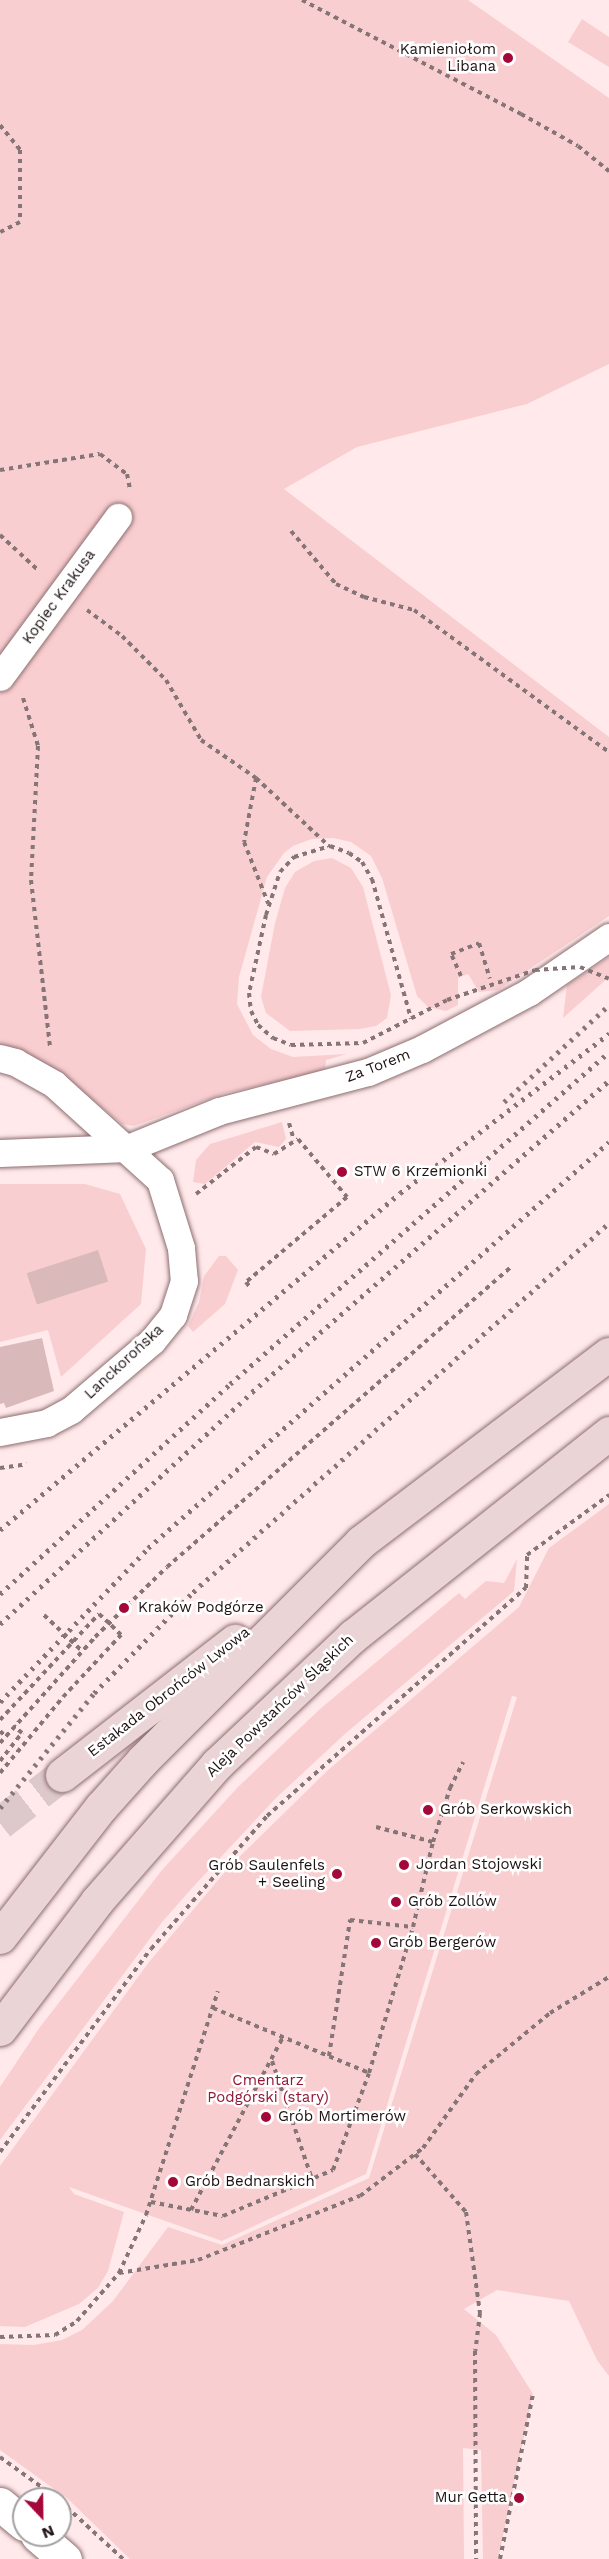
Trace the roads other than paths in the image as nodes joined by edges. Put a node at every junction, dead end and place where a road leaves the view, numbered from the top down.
1 (118, 517) road end
2 (5, 670) edge
3 (609, 937) edge
4 (0, 1058) edge
5 (128, 1148) junction
6 (0, 1153) edge
7 (609, 1354) edge
8 (0, 1432) edge
9 (609, 1433) edge
10 (361, 1542) junction
11 (62, 1775) tunnel mouth
12 (0, 1937) edge
13 (0, 2029) edge
14 (0, 2504) edge
15 (12, 2514) edge
16 (51, 2547) edge
17 (65, 2559) edge

1 - 2 street, Kopiec Krakusa
3 - 5 street, Za Torem
4 - 5 street, Lanckorońska
5 - 6 street
5 - 8 street, Lanckorońska
7 - 10 main road
9 - 13 main road, Aleja Powstańców Śląskich
10 - 11 main road, Estakada Obrońców Lwowa
10 - 12 main road
14 - 15 street
16 - 17 street

